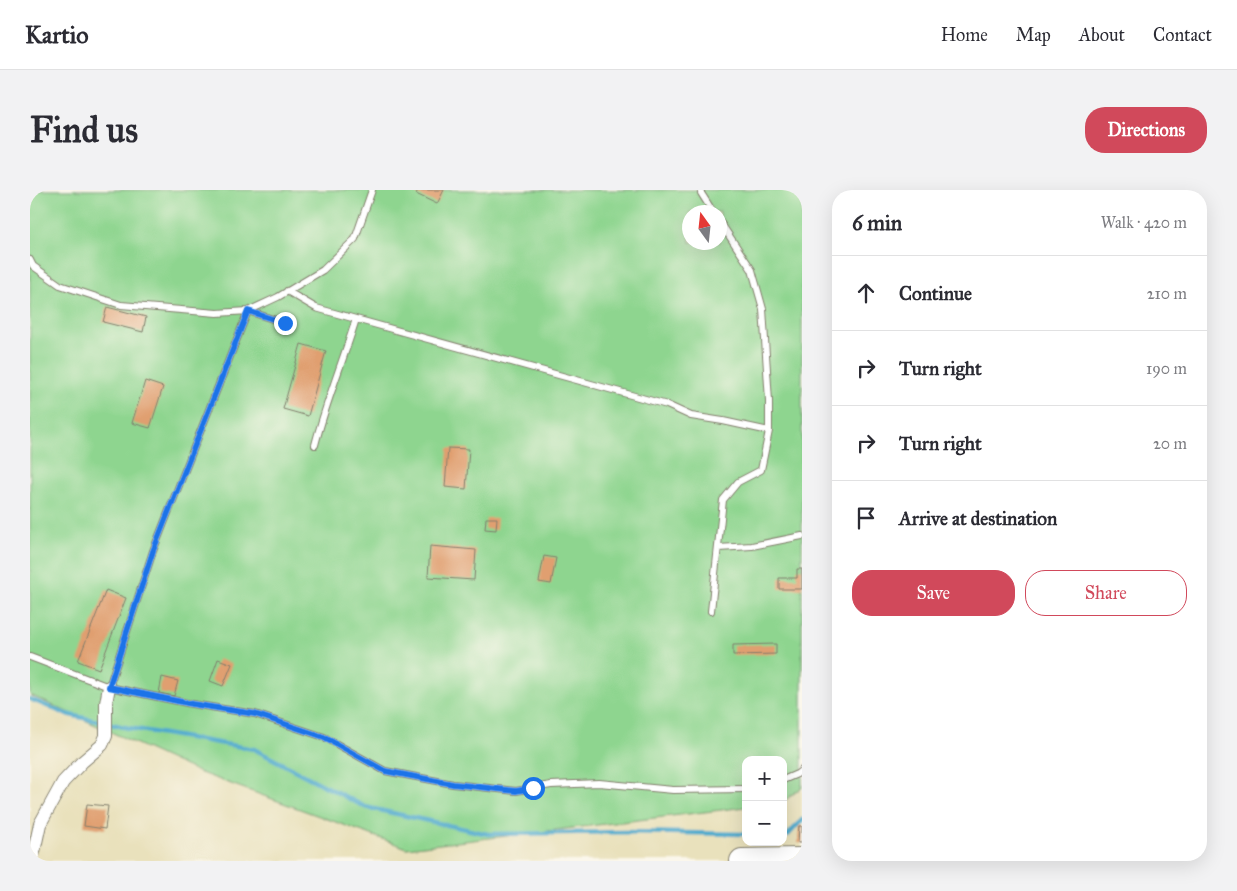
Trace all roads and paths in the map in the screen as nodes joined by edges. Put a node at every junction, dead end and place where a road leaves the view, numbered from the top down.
1 (372, 190) edge
2 (701, 190) edge
3 (709, 205) edge
4 (727, 232) edge
5 (30, 260) edge
6 (287, 291) junction
7 (248, 311) junction
8 (356, 319) junction
9 (285, 323) dead end
10 (769, 431) junction
11 (316, 445) dead end
12 (802, 536) edge
13 (718, 548) junction
14 (710, 611) dead end
15 (30, 656) edge
16 (109, 687) junction
17 (802, 770) edge
18 (787, 778) edge
19 (742, 789) edge
20 (802, 860) edge
21 (32, 861) edge
22 (742, 861) edge

1 - 6 lane
2 - 3 lane
4 - 10 lane
5 - 7 lane
6 - 7 lane
6 - 8 lane
7 - 9 lane
7 - 16 lane
8 - 10 lane
8 - 11 lane
10 - 13 lane
12 - 13 lane
13 - 14 lane
15 - 16 lane
16 - 19 lane
16 - 21 street
17 - 18 lane
20 - 22 highway

